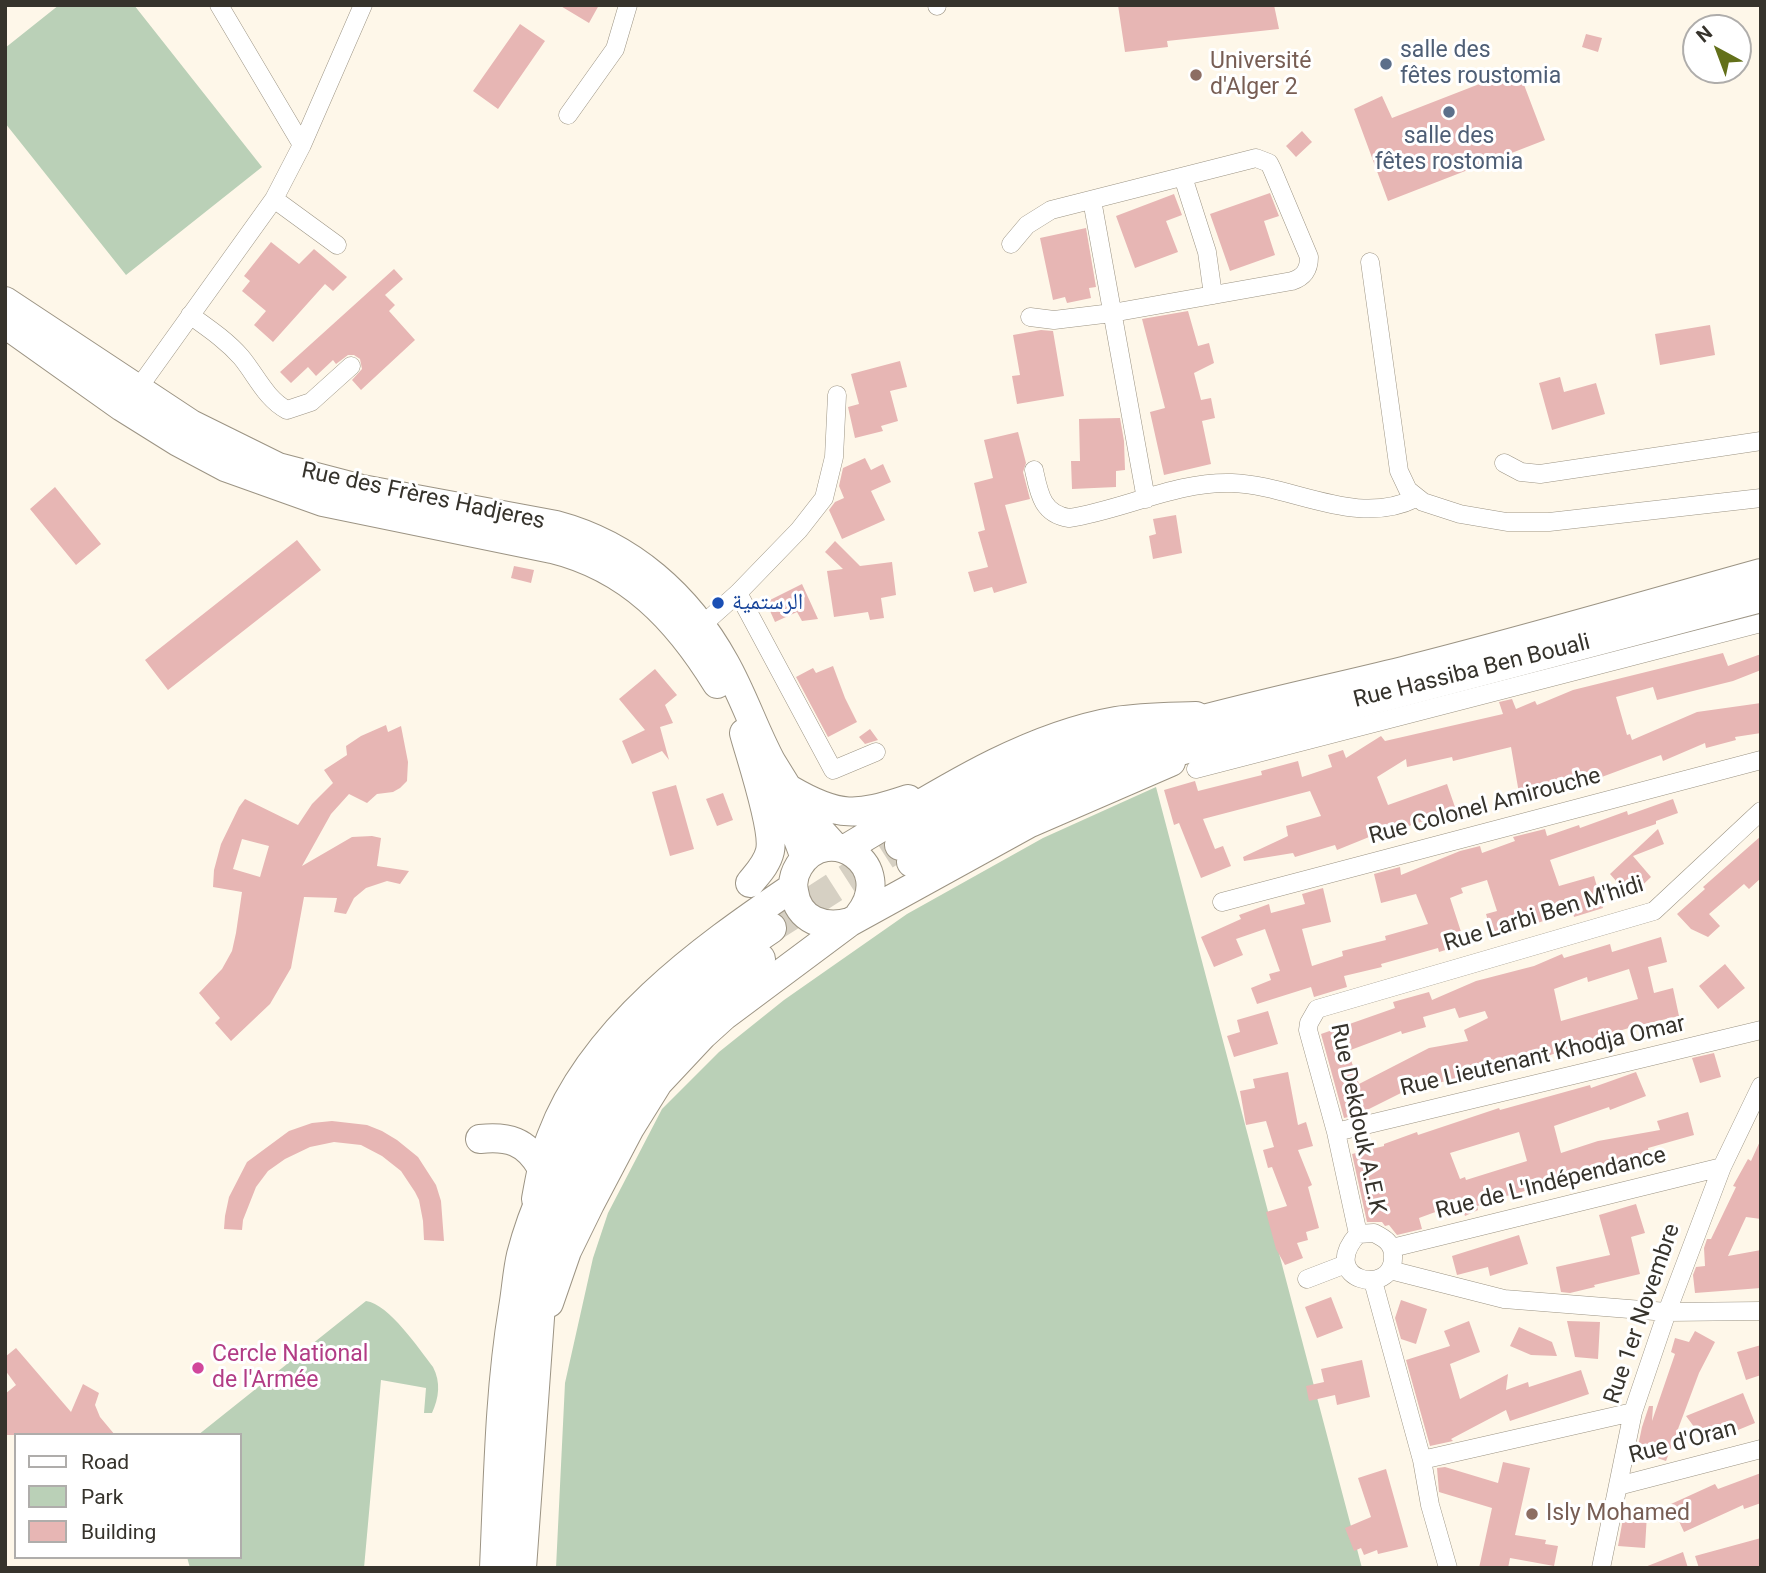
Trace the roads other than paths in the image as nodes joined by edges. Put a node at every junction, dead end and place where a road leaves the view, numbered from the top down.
1 (219, 5) edge
2 (370, 5) edge
3 (628, 5) edge
4 (359, 12) edge
5 (568, 116) dead end
6 (302, 145) junction
7 (1183, 177) junction
8 (274, 199) junction
9 (1092, 200) junction
10 (1011, 244) dead end
11 (337, 245) dead end
12 (1370, 262) dead end
13 (1213, 295) junction
14 (5, 301) edge
15 (1112, 313) junction
16 (190, 315) junction
17 (1030, 317) dead end
18 (5, 324) edge
19 (351, 366) dead end
20 (837, 395) dead end
21 (130, 396) junction
22 (1761, 441) edge
23 (1504, 463) dead end
24 (1034, 470) dead end
25 (1416, 498) junction
26 (1761, 498) edge
27 (1146, 499) junction
28 (1761, 574) edge
29 (738, 593) junction
30 (1761, 597) edge
31 (1761, 623) edge
32 (701, 626) junction
33 (742, 724) junction
34 (1213, 729) junction
35 (876, 752) dead end
36 (1761, 760) edge
37 (1196, 769) dead end
38 (954, 784) junction
39 (787, 788) junction
40 (1761, 811) edge
41 (840, 848) junction
42 (906, 853) tunnel mouth
43 (805, 858) junction
44 (750, 883) dead end
45 (793, 887) junction
46 (1222, 902) dead end
47 (855, 918) junction
48 (1312, 1015) joint
49 (1761, 1030) edge
50 (1761, 1086) edge
51 (1336, 1132) junction
52 (480, 1139) dead end
53 (541, 1167) junction
54 (1723, 1167) junction
55 (532, 1220) junction
56 (1358, 1234) junction
57 (1392, 1248) junction
58 (1346, 1264) junction
59 (1390, 1270) junction
60 (1307, 1279) dead end
61 (1373, 1281) junction
62 (1761, 1311) edge
63 (1667, 1312) junction
64 (537, 1338) junction
65 (1633, 1412) junction
66 (1761, 1449) edge
67 (1422, 1460) junction
68 (1618, 1486) junction
69 (495, 1568) edge
70 (521, 1568) edge
71 (1448, 1568) edge
72 (1601, 1568) edge

1 - 6 street
2 - 4 street
3 - 5 street
4 - 6 street
6 - 8 street
7 - 9 street
7 - 13 street
7 - 13 street
8 - 11 street
8 - 16 street
9 - 10 street
9 - 15 street
12 - 25 street
13 - 15 street
14 - 21 main road, Rue des Frères Hadjeres
15 - 17 street
15 - 27 street
16 - 19 street
16 - 21 street
18 - 21 main road
20 - 29 street
21 - 32 main road, Rue des Frères Hadjeres
21 - 33 main road
22 - 23 street
24 - 27 street
25 - 26 street
25 - 27 street
28 - 34 highway
29 - 32 street
29 - 35 street
30 - 34 highway
31 - 37 street, Rue Hassiba Ben Bouali
32 - 39 main road, Rue des Frères Hadjeres
33 - 43 main road
33 - 44 main road
34 - 38 main road
34 - 42 highway
34 - 47 main road
36 - 46 street, Rue Colonel Amirouche
38 - 39 main road
38 - 41 main road
39 - 41 main road, Rue des Frères Hadjeres
40 - 48 street, Rue Larbi Ben M'hidi
41 - 43 main road
41 - 47 main road
43 - 45 main road
45 - 47 main road
45 - 53 main road
47 - 64 main road
48 - 51 street, Rue Dekdouk A.E.K
49 - 51 street, Rue Lieutenant Khodja Omar
50 - 54 street, Rue 1er Novembre
51 - 56 street, Rue Dekdouk A.E.K
52 - 53 main road
53 - 55 main road
54 - 57 street, Rue de L'Indépendance
54 - 63 street, Rue 1er Novembre
55 - 64 highway
55 - 69 highway
56 - 57 street
56 - 58 street
57 - 59 street
58 - 60 street
58 - 61 street
59 - 61 street
59 - 63 street
61 - 67 street
62 - 63 street
63 - 65 street, Rue 1er Novembre
64 - 70 highway
65 - 67 street
65 - 68 street, Rue 1er Novembre
66 - 68 street, Rue d'Oran
67 - 71 street
68 - 72 street, Rue 1er Novembre

